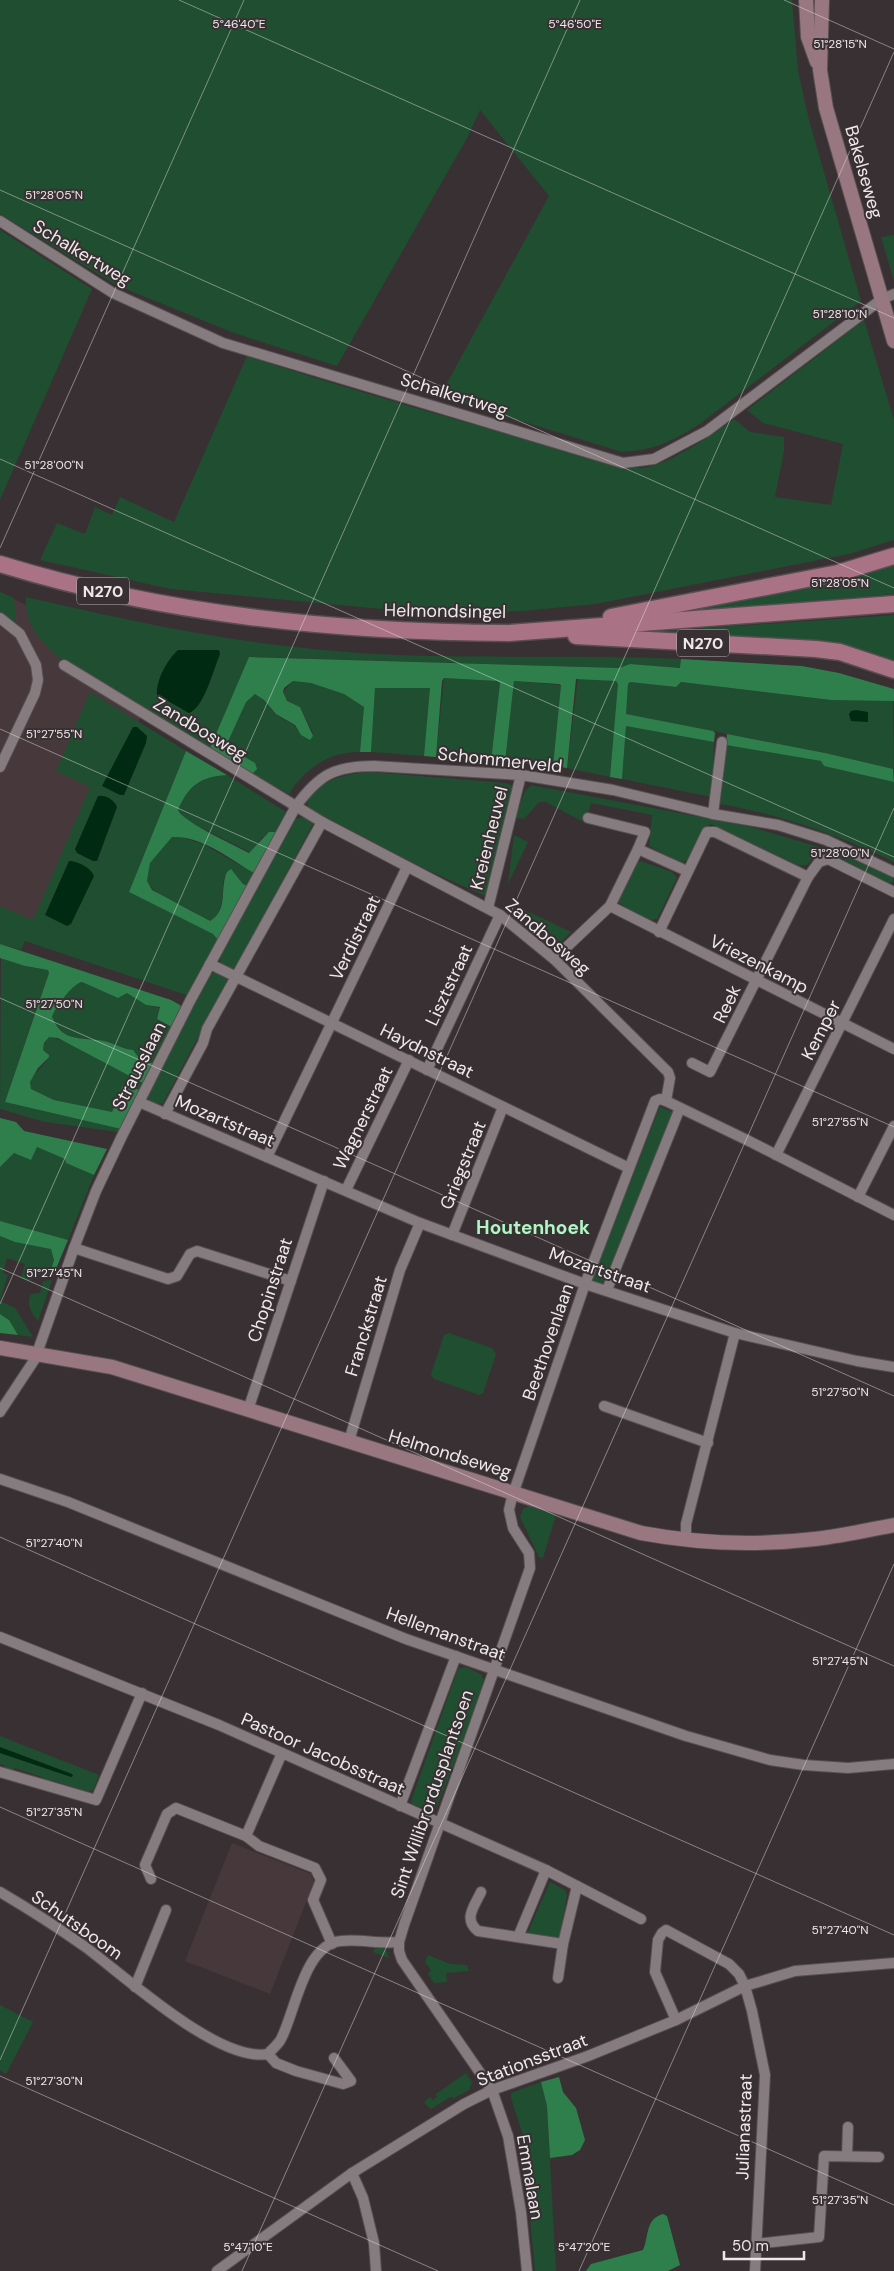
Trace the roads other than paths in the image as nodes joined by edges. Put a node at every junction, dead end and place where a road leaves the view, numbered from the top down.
1 (806, 0) edge
2 (822, 0) edge
3 (820, 70) junction
4 (0, 221) edge
5 (888, 297) edge
6 (894, 340) edge
7 (894, 556) edge
8 (0, 564) edge
9 (894, 604) edge
10 (0, 618) edge
11 (589, 627) junction
12 (509, 633) junction
13 (64, 665) dead end
14 (894, 670) edge
15 (722, 742) dead end
16 (0, 767) edge
17 (521, 775) junction
18 (296, 806) junction
19 (713, 814) junction
20 (588, 818) dead end
21 (322, 822) junction
22 (638, 849) junction
23 (407, 867) junction
24 (687, 871) junction
25 (894, 872) edge
26 (808, 878) junction
27 (894, 892) edge
28 (610, 906) junction
29 (488, 908) junction
30 (500, 915) junction
31 (894, 919) edge
32 (660, 932) junction
33 (554, 960) junction
34 (210, 964) junction
35 (236, 977) junction
36 (756, 981) junction
37 (332, 1024) junction
38 (842, 1024) junction
39 (894, 1049) edge
40 (410, 1060) junction
41 (692, 1063) dead end
42 (427, 1070) junction
43 (666, 1101) junction
44 (139, 1102) junction
45 (503, 1107) junction
46 (680, 1108) junction
47 (165, 1114) junction
48 (894, 1126) edge
49 (776, 1155) junction
50 (267, 1156) junction
51 (629, 1168) junction
52 (324, 1181) junction
53 (346, 1190) junction
54 (858, 1197) junction
55 (894, 1215) edge
56 (420, 1223) junction
57 (452, 1235) junction
58 (74, 1248) junction
59 (291, 1281) junction
60 (585, 1284) junction
61 (606, 1290) junction
62 (735, 1332) junction
63 (0, 1348) edge
64 (37, 1352) junction
65 (894, 1367) edge
66 (604, 1406) dead end
67 (248, 1410) junction
68 (0, 1412) edge
69 (349, 1441) junction
70 (708, 1443) junction
71 (0, 1479) edge
72 (513, 1493) junction
73 (894, 1525) edge
74 (686, 1542) junction
75 (0, 1637) edge
76 (456, 1656) junction
77 (493, 1668) junction
78 (142, 1693) junction
79 (282, 1753) junction
80 (894, 1764) edge
81 (0, 1772) edge
82 (400, 1806) junction
83 (439, 1822) junction
84 (246, 1836) junction
85 (546, 1870) junction
86 (151, 1879) dead end
87 (577, 1886) junction
88 (0, 1892) edge
89 (481, 1892) dead end
90 (166, 1910) dead end
91 (641, 1919) dead end
92 (518, 1937) junction
93 (399, 1942) junction
94 (332, 1944) junction
95 (563, 1944) junction
96 (894, 1963) edge
97 (558, 1978) dead end
98 (134, 1986) junction
99 (745, 1986) junction
100 (676, 2020) junction
101 (268, 2054) junction
102 (334, 2058) dead end
103 (492, 2090) junction
104 (848, 2127) dead end
105 (847, 2156) junction
106 (879, 2157) dead end
107 (352, 2173) junction
108 (755, 2244) junction
109 (217, 2271) edge
110 (376, 2271) edge
111 (527, 2271) edge
112 (754, 2271) edge

1 - 3 street, Bakelseweg
2 - 3 street, Bakelseweg
3 - 5 street, Bakelseweg
4 - 5 street, Schalkertweg
5 - 6 street, Bakelseweg
7 - 11 main road, N270
8 - 12 main road, Helmondsingel / N270
9 - 11 main road, Helmondsingel / N270
10 - 16 street
11 - 12 main road, Helmondsingel / N270
12 - 14 main road, N270
13 - 18 street, Zandbosweg
15 - 19 street
17 - 18 street, Schommerveld
17 - 19 street, Schommerveld
17 - 29 street, Kreienheuvel
18 - 21 street, Zandbosweg
18 - 34 street, Strausslaan
19 - 25 street, Schommerveld
20 - 22 street
21 - 23 street, Zandbosweg
21 - 35 street
22 - 24 street
22 - 28 street
23 - 29 street, Zandbosweg
23 - 37 street, Verdistraat
24 - 26 street
24 - 32 street
26 - 27 street
26 - 36 street, Reek
28 - 32 street, Vriezenkamp
28 - 33 street
29 - 30 street, Zandbosweg
30 - 33 street, Zandbosweg
30 - 42 street, Lisztstraat
31 - 38 street, Kemper
32 - 36 street, Vriezenkamp
33 - 43 street, Zandbosweg
34 - 35 street, Haydnstraat
34 - 44 street, Strausslaan
35 - 37 street, Haydnstraat
35 - 47 street
36 - 38 street, Vriezenkamp
36 - 41 street, Reek
37 - 40 street, Haydnstraat
37 - 50 street, Verdistraat
38 - 39 street, Vriezenkamp
38 - 49 street, Kemper
40 - 42 street, Haydnstraat
40 - 53 street, Wagnerstraat
42 - 45 street, Haydnstraat
43 - 46 street
43 - 51 street, Beethovenlaan
44 - 47 street, Mozartstraat
44 - 58 street, Strausslaan
45 - 51 street, Haydnstraat
45 - 57 street, Griegstraat
46 - 49 street
46 - 61 street
47 - 50 street, Mozartstraat
48 - 54 street
49 - 54 street
50 - 52 street, Mozartstraat
51 - 60 street, Beethovenlaan
52 - 53 street, Mozartstraat
52 - 59 street, Chopinstraat
53 - 56 street, Mozartstraat
54 - 55 street
56 - 57 street, Mozartstraat
56 - 69 street, Franckstraat
57 - 60 street, Mozartstraat
58 - 59 street
58 - 64 street, Strausslaan
59 - 67 street, Chopinstraat
60 - 61 street, Mozartstraat
60 - 72 street, Beethovenlaan
61 - 62 street, Mozartstraat
62 - 65 street, Mozartstraat
62 - 70 street
63 - 64 street, Helmondseweg
64 - 67 street, Helmondseweg
64 - 68 street, Strausslaan
66 - 70 street
67 - 69 street, Helmondseweg
69 - 72 street, Helmondseweg
70 - 74 street
71 - 76 street, Hellemanstraat
72 - 74 street, Helmondseweg
72 - 77 street, Sint Willibrordusplantsoen
73 - 74 street, Helmondseweg
75 - 78 street, Pastoor Jacobsstraat
76 - 77 street, Hellemanstraat
76 - 82 street, Sint Willibrordusplantsoen
77 - 80 street, Hellemanstraat
77 - 83 street, Sint Willibrordusplantsoen
78 - 79 street, Pastoor Jacobsstraat
78 - 81 street
79 - 82 street, Pastoor Jacobsstraat
79 - 84 street
82 - 83 street, Pastoor Jacobsstraat
83 - 85 street, Pastoor Jacobsstraat
83 - 93 street, Sint Willibrordusplantsoen
84 - 86 street
84 - 94 street
85 - 87 street, Pastoor Jacobsstraat
85 - 92 street
87 - 91 street, Pastoor Jacobsstraat
87 - 95 street
88 - 98 street, Schutsboom
89 - 92 street
90 - 98 street, Schutsboom
92 - 95 street
93 - 94 street
93 - 103 street
94 - 101 street
95 - 97 street
96 - 99 street, Stationsstraat
98 - 101 street, Schutsboom
99 - 100 street, Stationsstraat
99 - 100 street
99 - 108 street, Julianastraat
100 - 103 street, Stationsstraat
101 - 102 street, Schutsboom
103 - 107 street, Stationsstraat
103 - 111 street, Emmalaan
104 - 105 street
105 - 106 street
105 - 108 street
107 - 109 street, Stationsstraat
107 - 110 street
108 - 112 street, Julianastraat

